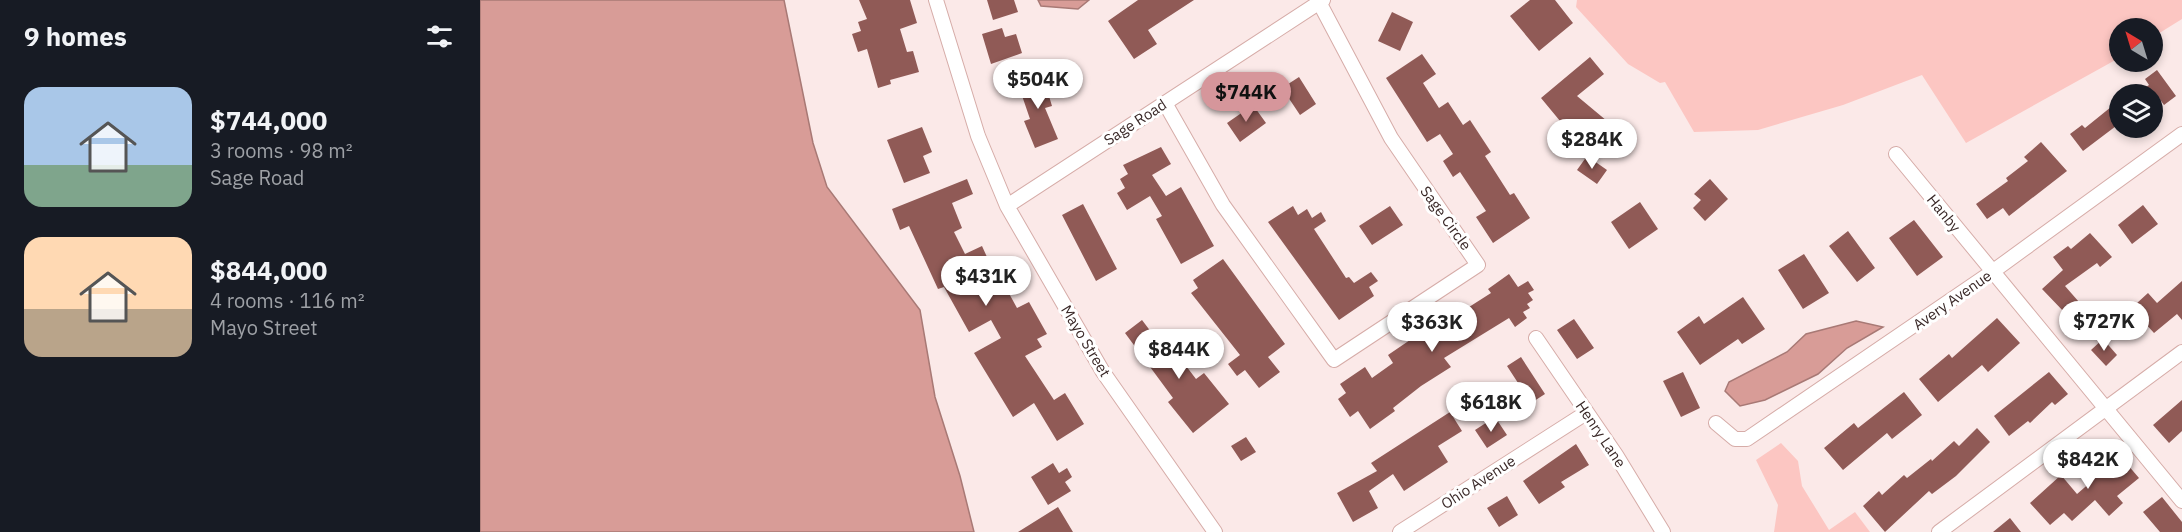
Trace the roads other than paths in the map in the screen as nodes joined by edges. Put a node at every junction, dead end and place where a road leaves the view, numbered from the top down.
1 (936, 0) edge
2 (1321, 1) edge
3 (1165, 103) junction
4 (2182, 134) edge
5 (1896, 154) dead end
6 (1007, 206) junction
7 (1992, 272) junction
8 (1536, 338) dead end
9 (2182, 352) edge
10 (2105, 409) junction
11 (1586, 413) junction
12 (1716, 423) dead end
13 (2182, 501) edge
14 (1215, 532) edge
15 (1400, 532) edge
16 (1663, 532) edge
17 (1939, 532) edge

1 - 6 street, Mayo Street
2 - 3 street, Sage Road
2 - 3 street, Sage Circle
3 - 6 street, Sage Road
4 - 7 street, Avery Avenue
5 - 7 street, Hanby
6 - 14 street, Mayo Street
7 - 10 street, Hanby
7 - 12 street, Avery Avenue
8 - 11 street, Henry Lane
9 - 10 street
10 - 13 street, Hanby
10 - 17 street
11 - 15 street, Ohio Avenue
11 - 16 street, Henry Lane

